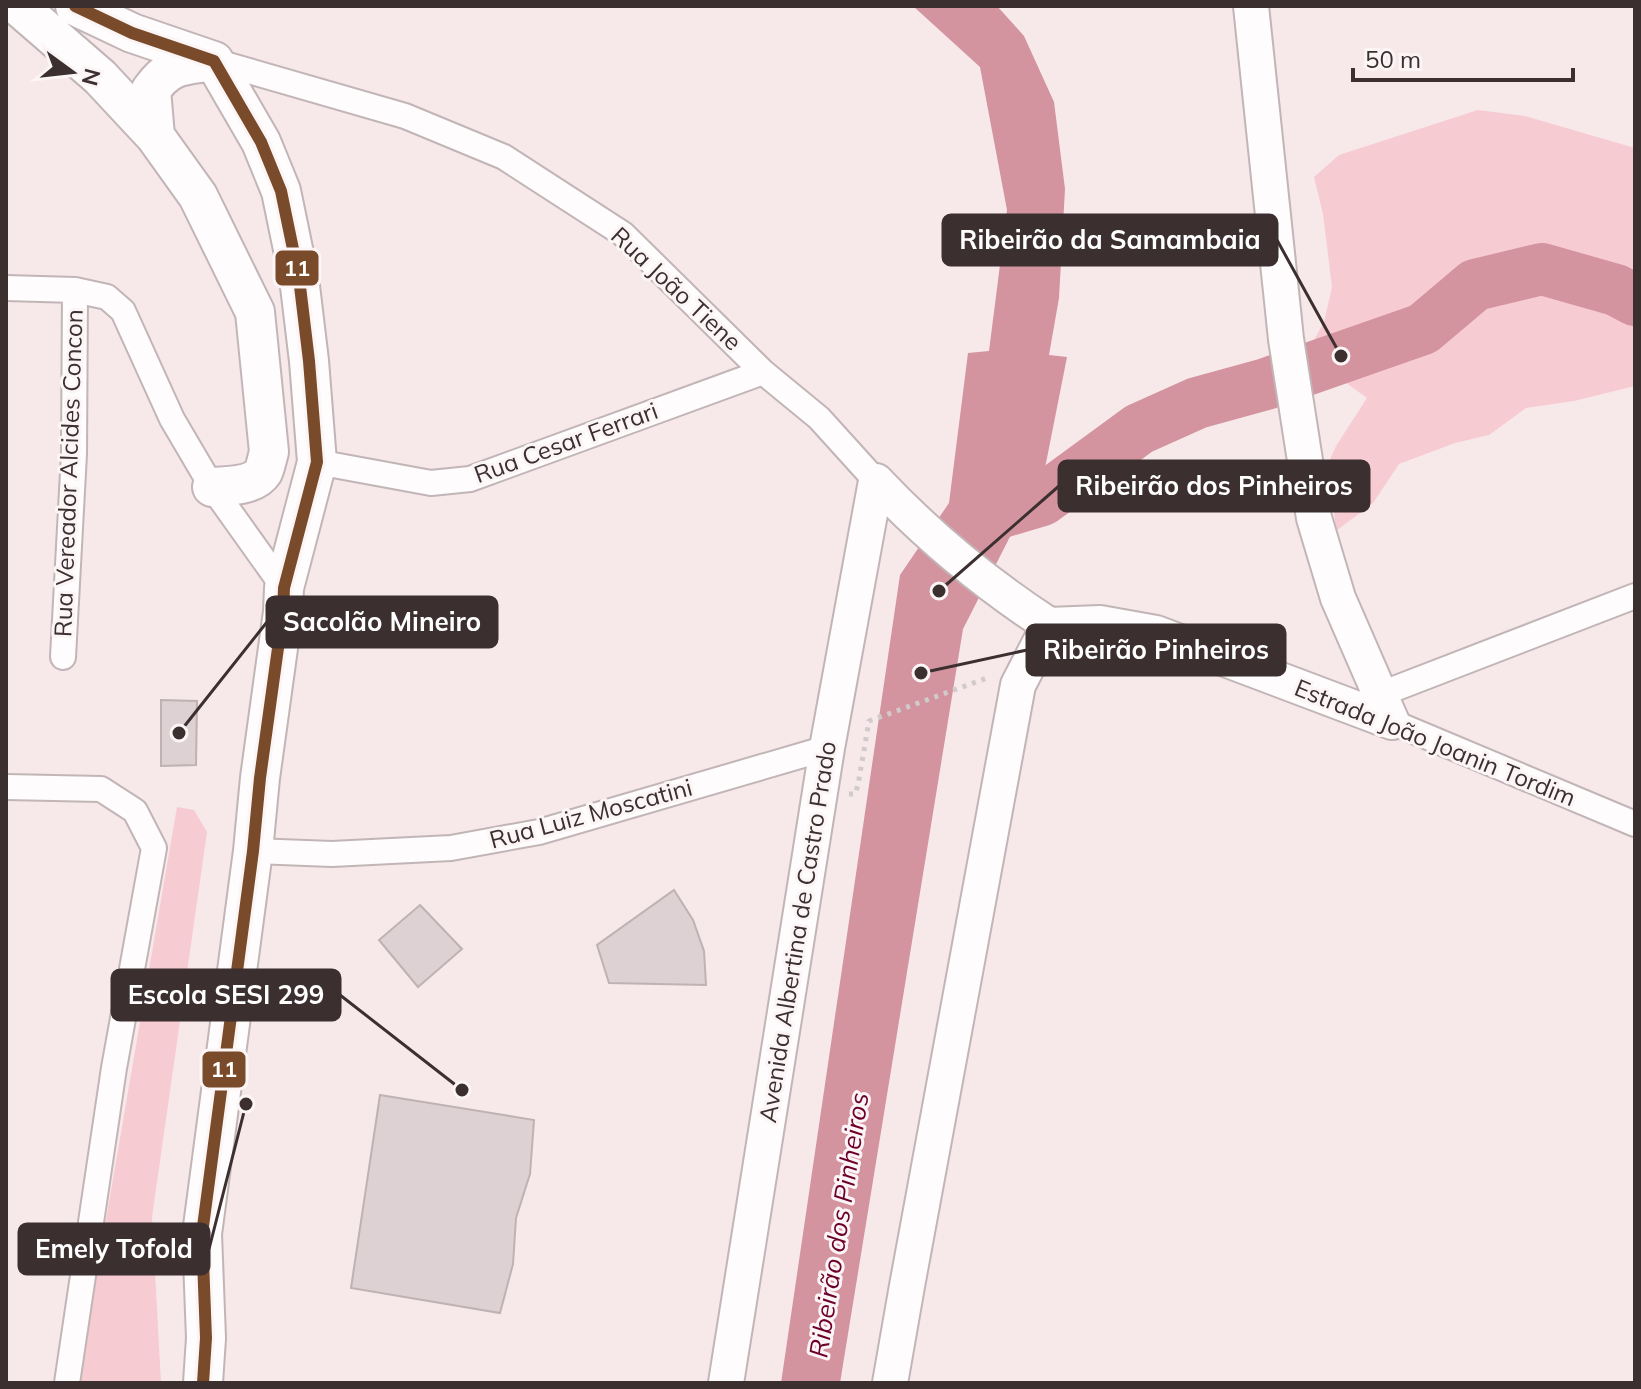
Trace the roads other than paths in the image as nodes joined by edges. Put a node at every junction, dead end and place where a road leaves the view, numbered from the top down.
1 (18, 6) edge
2 (75, 6) edge
3 (1251, 6) edge
4 (214, 61) junction
5 (155, 136) junction
6 (6, 288) edge
7 (75, 290) junction
8 (255, 312) junction
9 (763, 372) junction
10 (300, 457) junction
11 (876, 481) junction
12 (212, 487) junction
13 (284, 588) junction
14 (1635, 596) edge
15 (1037, 618) junction
16 (63, 657) dead end
17 (1387, 708) junction
18 (827, 748) junction
19 (6, 787) edge
20 (1635, 824) edge
21 (253, 851) junction
22 (206, 1338) junction
23 (67, 1383) edge
24 (203, 1383) edge
25 (216, 1383) edge
26 (726, 1383) edge
27 (890, 1383) edge

1 - 5 main road
2 - 4 main road
3 - 17 main road
4 - 5 main road
4 - 9 street, Rua João Tiene
4 - 10 main road
5 - 8 main road
6 - 7 street
7 - 12 street
7 - 16 street, Rua Vereador Alcides Concon
8 - 10 main road
8 - 12 main road
9 - 10 street, Rua Cesar Ferrari
9 - 11 street, Rua João Tiene
10 - 13 main road
11 - 15 main road, Rua João Tiene
11 - 18 main road, Avenida Albertina de Castro Prado
12 - 13 street
13 - 21 main road
14 - 17 street
15 - 17 main road, Estrada João Joanin Tordim
15 - 27 main road
17 - 20 street, Estrada João Joanin Tordim
18 - 21 street, Rua Luiz Moscatini
18 - 26 main road, Avenida Albertina de Castro Prado
19 - 23 street
21 - 22 main road
22 - 24 main road
22 - 25 main road

